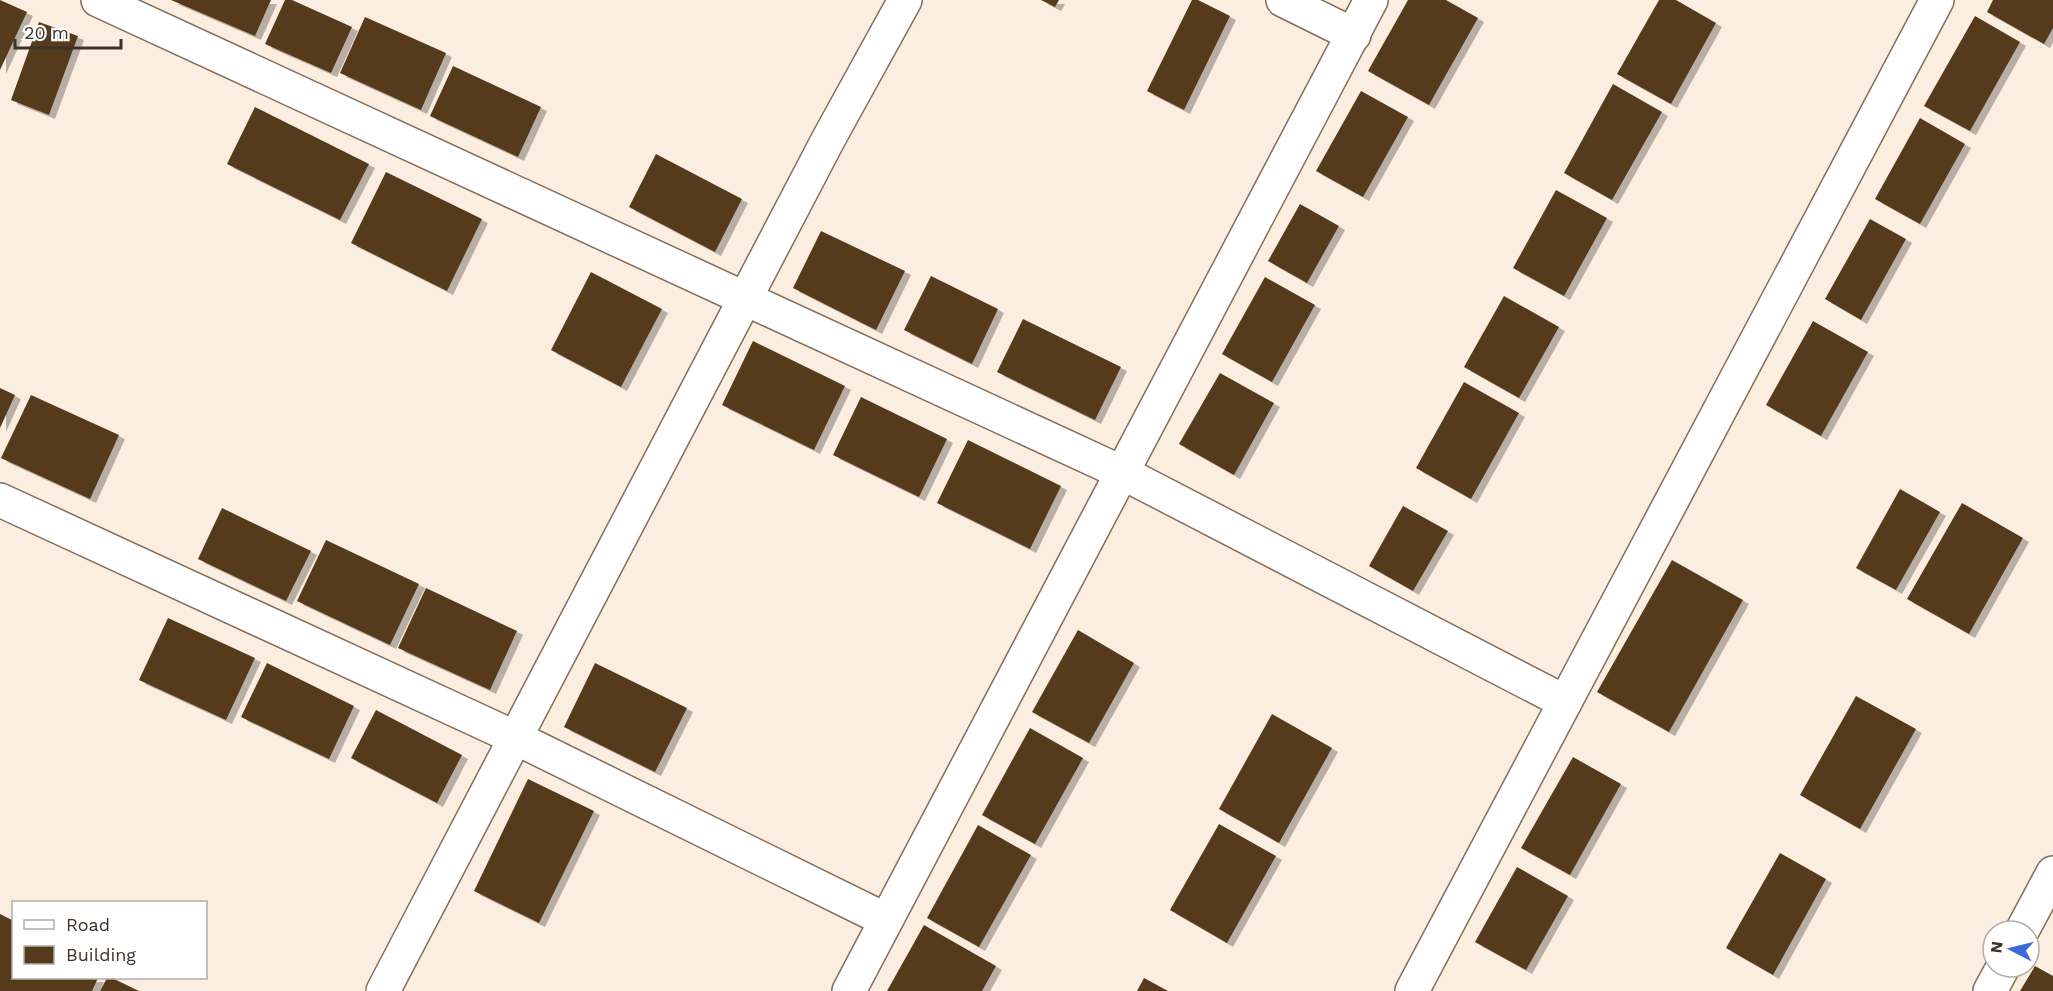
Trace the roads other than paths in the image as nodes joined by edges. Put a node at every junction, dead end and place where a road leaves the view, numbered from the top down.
1 (98, 0) edge
2 (905, 0) edge
3 (1283, 0) edge
4 (1371, 0) edge
5 (1937, 0) edge
6 (1354, 35) junction
7 (744, 300) junction
8 (1123, 473) junction
9 (0, 500) edge
10 (1565, 702) junction
11 (516, 738) junction
12 (2053, 873) edge
13 (2037, 919) edge
14 (886, 920) junction
15 (383, 991) edge
16 (849, 991) edge
17 (1412, 991) edge

1 - 7 street
2 - 7 street
3 - 6 street
4 - 6 street
5 - 10 street
6 - 8 street
7 - 8 street
7 - 11 street
8 - 10 street
8 - 14 street
9 - 11 street
10 - 17 street
11 - 14 street
11 - 15 street
12 - 13 street
14 - 16 street

